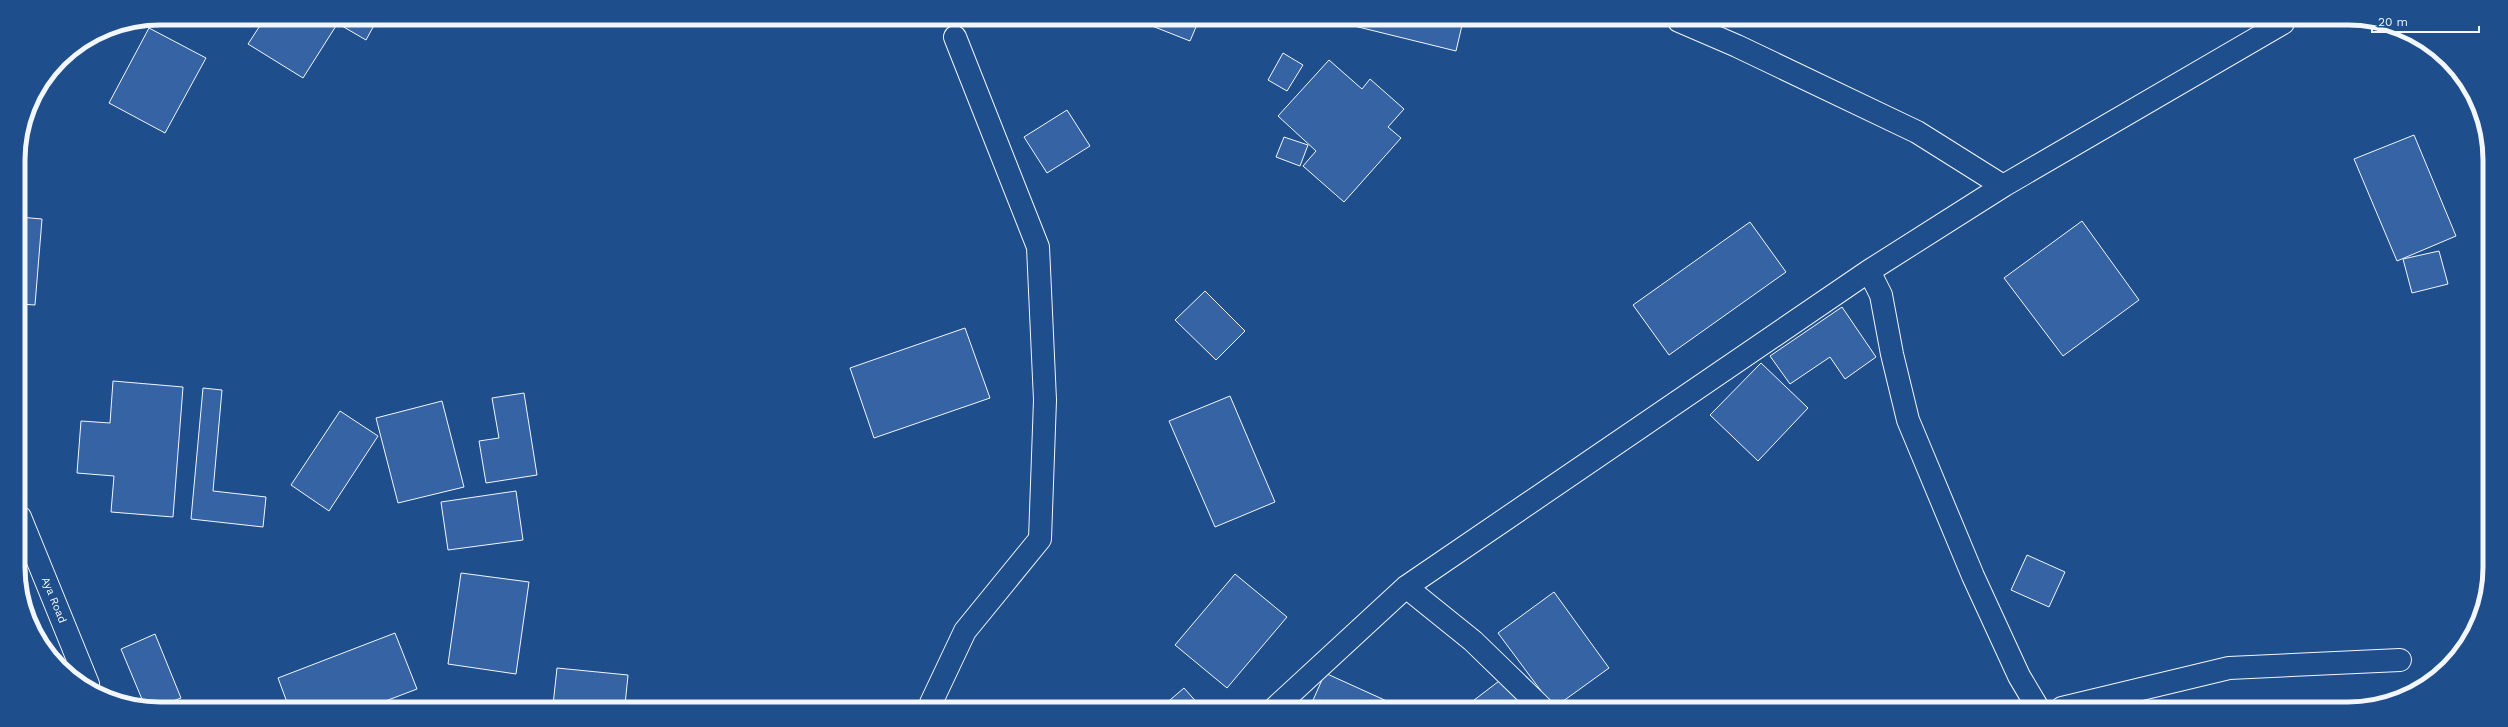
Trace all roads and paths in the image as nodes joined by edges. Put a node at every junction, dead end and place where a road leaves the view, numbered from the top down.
1 (1688, 25) edge
2 (2280, 25) edge
3 (955, 37) dead end
4 (2003, 186) junction
5 (1869, 271) junction
6 (25, 529) edge
7 (1406, 587) junction
8 (2400, 660) dead end
9 (86, 679) edge
10 (931, 702) edge
11 (1280, 702) edge
12 (1536, 702) edge
13 (2034, 702) edge
14 (2087, 702) edge

1 - 4 street
2 - 4 street
3 - 10 street
4 - 5 street
5 - 7 street
5 - 13 street
6 - 9 street, Aya Road
7 - 11 street
7 - 12 street
8 - 14 street

